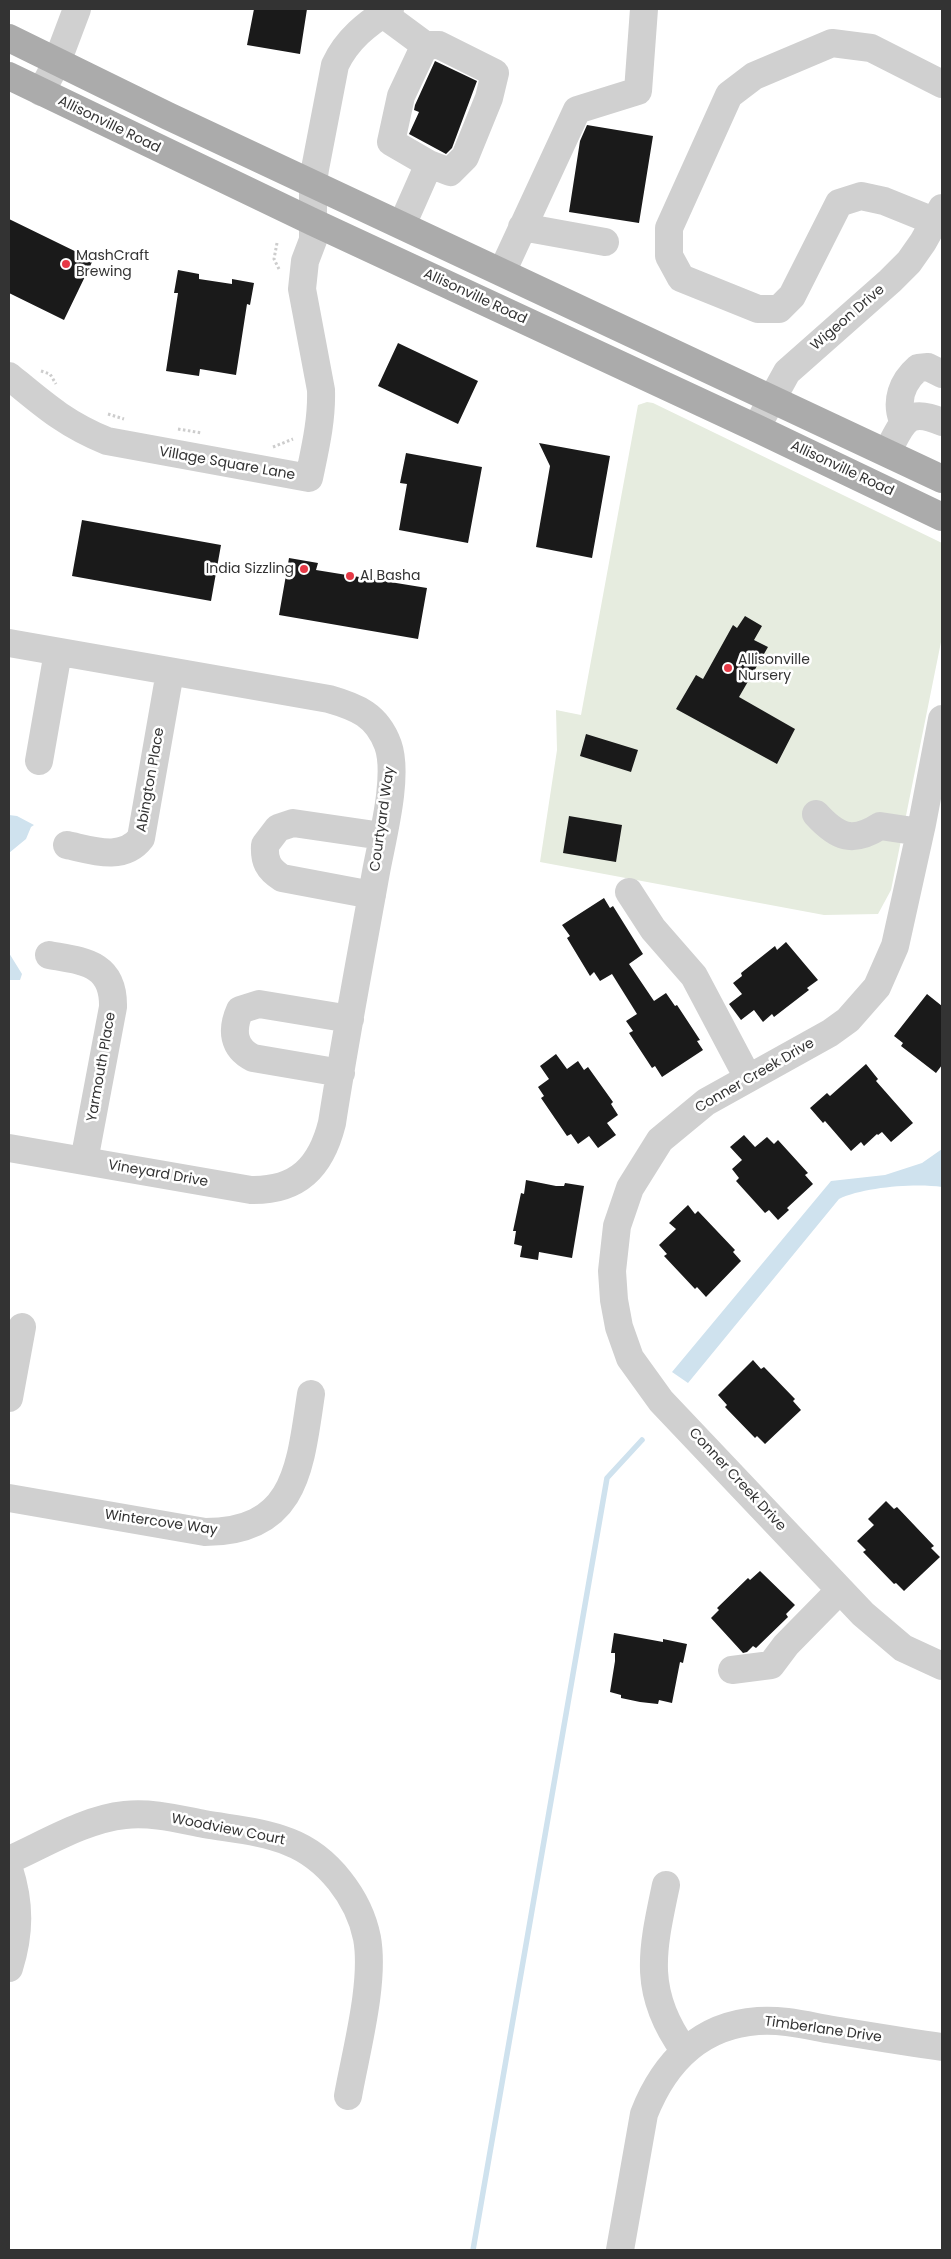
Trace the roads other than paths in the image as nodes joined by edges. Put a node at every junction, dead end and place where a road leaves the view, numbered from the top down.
1 (76, 9) edge
2 (644, 9) edge
3 (387, 11) edge
4 (9, 38) edge
5 (426, 45) junction
6 (57, 62) junction
7 (9, 76) edge
8 (942, 84) edge
9 (41, 92) junction
10 (429, 164) junction
11 (313, 204) junction
12 (939, 215) edge
13 (402, 226) junction
14 (522, 227) junction
15 (605, 242) dead end
16 (502, 272) junction
17 (942, 374) edge
18 (9, 376) edge
19 (772, 398) junction
20 (903, 421) junction
21 (942, 422) edge
22 (756, 428) junction
23 (887, 452) junction
24 (942, 479) edge
25 (942, 517) edge
26 (9, 643) edge
27 (58, 652) junction
28 (170, 672) junction
29 (942, 719) edge
30 (39, 761) dead end
31 (816, 814) dead end
32 (920, 832) junction
33 (382, 836) junction
34 (67, 845) dead end
35 (629, 892) dead end
36 (372, 895) junction
37 (49, 955) dead end
38 (350, 1019) junction
39 (341, 1073) junction
40 (748, 1078) junction
41 (9, 1148) edge
42 (84, 1161) junction
43 (304, 1174) joint
44 (22, 1327) dead end
45 (311, 1394) dead end
46 (9, 1398) edge
47 (9, 1498) edge
48 (840, 1590) junction
49 (942, 1666) edge
50 (732, 1670) dead end
51 (9, 1860) edge
52 (9, 1869) edge
53 (666, 1885) dead end
54 (9, 1968) edge
55 (942, 2047) edge
56 (684, 2050) junction
57 (348, 2096) dead end
58 (620, 2250) edge

1 - 6 street
2 - 14 street
3 - 5 street
3 - 11 street
4 - 6 main road, Allisonville Road
5 - 10 street
5 - 10 street
6 - 9 street
6 - 11 main road, Allisonville Road
7 - 9 main road, Allisonville Road
8 - 12 street
9 - 11 main road, Allisonville Road
10 - 13 street
11 - 13 main road, Allisonville Road
11 - 18 street, Village Square Lane
11 - 22 main road, Allisonville Road
12 - 19 street, Wigeon Drive
13 - 16 main road, Allisonville Road
14 - 15 street
14 - 16 street
16 - 19 main road, Allisonville Road
17 - 20 street
19 - 22 street, Wigeon Drive
19 - 23 main road, Allisonville Road
20 - 21 street
20 - 23 street
22 - 25 main road, Allisonville Road
23 - 24 main road, Allisonville Road
26 - 27 street, Courtyard Way
27 - 28 street, Courtyard Way
27 - 30 street
28 - 33 street, Courtyard Way
28 - 34 street, Abington Place
29 - 32 street, Conner Creek Drive
31 - 32 street
32 - 40 street, Conner Creek Drive
33 - 36 street, Courtyard Way
33 - 36 street
35 - 40 street
36 - 38 street, Courtyard Way
37 - 42 street, Yarmouth Place
38 - 39 street, Courtyard Way
38 - 39 street
39 - 43 street, Courtyard Way
40 - 48 street, Conner Creek Drive
41 - 42 street, Vineyard Drive
42 - 43 street, Vineyard Drive
44 - 46 street
45 - 47 street, Wintercove Way
48 - 49 street, Conner Creek Drive
48 - 50 street
51 - 57 street, Woodview Court
52 - 54 street
53 - 56 street
55 - 56 street, Timberlane Drive
56 - 58 street, Timberlane Drive

